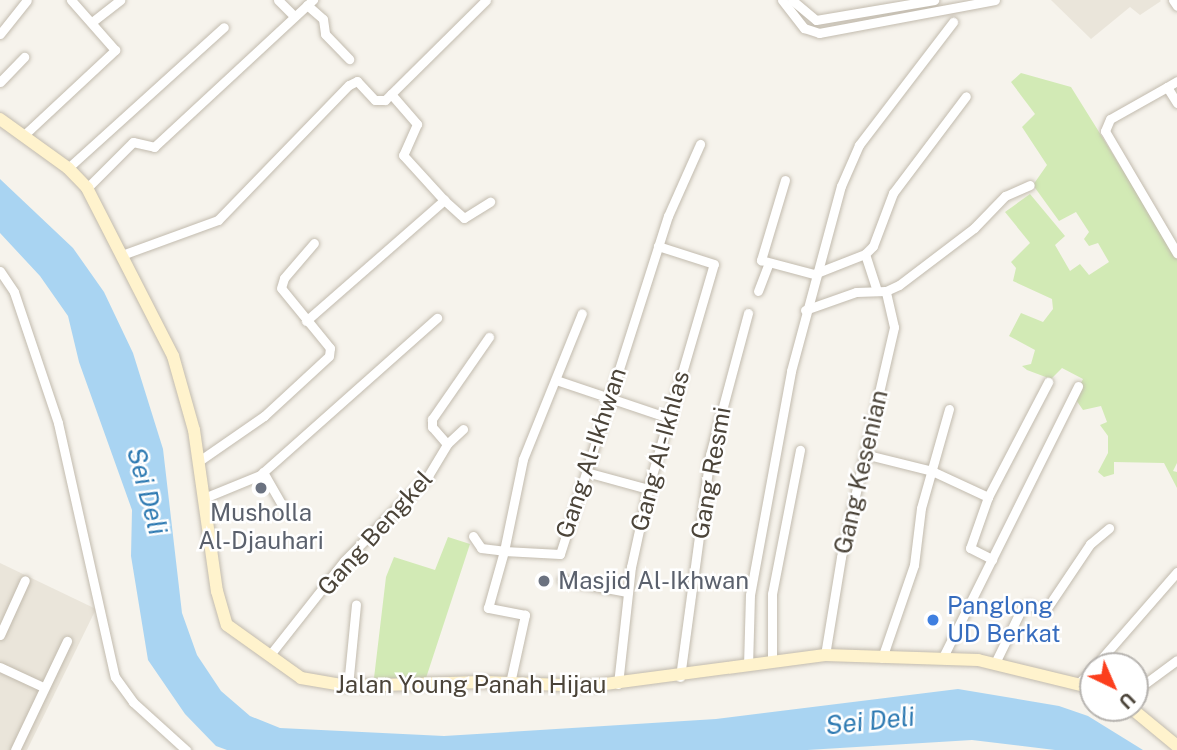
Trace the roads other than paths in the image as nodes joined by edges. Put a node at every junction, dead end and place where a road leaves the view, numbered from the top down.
1 (27, 0) edge
2 (71, 0) edge
3 (120, 0) edge
4 (278, 0) edge
5 (486, 0) edge
6 (782, 0) edge
7 (792, 0) edge
8 (934, 0) edge
9 (993, 0) edge
10 (1173, 0) edge
11 (310, 3) edge
12 (1177, 6) edge
13 (294, 16) junction
14 (92, 22) junction
15 (953, 22) dead end
16 (224, 27) dead end
17 (0, 34) edge
18 (24, 57) dead end
19 (349, 59) dead end
20 (1177, 81) edge
21 (0, 82) edge
22 (1167, 87) junction
23 (391, 94) junction
24 (965, 96) dead end
25 (1177, 103) edge
26 (0, 119) edge
27 (24, 135) junction
28 (700, 144) dead end
29 (68, 168) junction
30 (785, 180) dead end
31 (1030, 184) dead end
32 (87, 188) junction
33 (444, 200) junction
34 (490, 202) dead end
35 (314, 243) dead end
36 (658, 246) junction
37 (1177, 253) edge
38 (865, 254) junction
39 (122, 255) junction
40 (769, 263) junction
41 (0, 271) edge
42 (814, 274) junction
43 (876, 288) junction
44 (758, 291) dead end
45 (886, 291) junction
46 (805, 310) junction
47 (582, 313) dead end
48 (748, 313) dead end
49 (436, 318) dead end
50 (306, 321) junction
51 (489, 337) dead end
52 (556, 380) junction
53 (1048, 382) dead end
54 (1078, 386) dead end
55 (608, 400) junction
56 (949, 409) dead end
57 (666, 417) junction
58 (463, 429) dead end
59 (447, 444) junction
60 (800, 450) dead end
61 (864, 454) junction
62 (199, 461) junction
63 (932, 471) junction
64 (263, 472) junction
65 (586, 472) junction
66 (648, 489) junction
67 (988, 497) junction
68 (204, 498) junction
69 (286, 512) dead end
70 (1109, 528) dead end
71 (473, 536) dead end
72 (503, 551) junction
73 (992, 559) junction
74 (1177, 572) edge
75 (25, 580) dead end
76 (562, 580) dead end
77 (628, 592) junction
78 (356, 604) dead end
79 (0, 635) edge
80 (67, 641) dead end
81 (1107, 652) edge
82 (825, 655) junction
83 (269, 656) junction
84 (882, 658) junction
85 (942, 659) junction
86 (1177, 660) edge
87 (772, 661) junction
88 (995, 663) junction
89 (748, 666) junction
90 (0, 667) edge
91 (680, 677) junction
92 (1149, 681) edge
93 (510, 682) junction
94 (1079, 683) edge
95 (618, 684) junction
96 (348, 686) junction
97 (43, 687) junction
98 (1149, 721) edge
99 (1175, 739) edge
100 (15, 750) edge
101 (186, 750) edge

1 - 17 street
2 - 14 street
3 - 14 street
4 - 13 street
5 - 23 street
6 - 9 street
7 - 8 street
10 - 12 street
11 - 13 street
11 - 19 street
13 - 32 street
14 - 27 street
15 - 42 street
16 - 29 street
18 - 21 street
20 - 22 street
22 - 25 street
22 - 37 street
23 - 33 street
23 - 39 street
24 - 38 street
26 - 27 street, Jalan Young Panah Hijau
27 - 29 street, Jalan Young Panah Hijau
28 - 36 street, Gang Al-Ikhwan
29 - 32 street, Jalan Young Panah Hijau
30 - 40 street
31 - 45 street
32 - 39 street, Jalan Young Panah Hijau
33 - 34 street
33 - 50 street
35 - 50 street
36 - 55 street, Gang Al-Ikhwan
36 - 57 street, Gang Al-Ikhlas
38 - 42 street
38 - 43 street
39 - 62 street, Jalan Young Panah Hijau
40 - 42 street
40 - 44 street
41 - 101 street
42 - 46 street
43 - 45 street
43 - 46 street
45 - 61 street, Gang Kesenian
46 - 89 street
47 - 52 street
48 - 91 street, Gang Resmi
49 - 64 street
50 - 62 street
51 - 59 street, Gang Bengkel
52 - 55 street
52 - 72 street
53 - 67 street
54 - 73 street
55 - 57 street
55 - 65 street, Gang Al-Ikhwan
56 - 63 street
57 - 66 street, Gang Al-Ikhlas
58 - 59 street
59 - 83 street, Gang Bengkel
60 - 87 street
61 - 63 street
61 - 82 street, Gang Kesenian
62 - 68 street, Jalan Young Panah Hijau
63 - 67 street
63 - 84 street
64 - 68 street
64 - 69 street
65 - 66 street
65 - 72 street, Gang Al-Ikhwan
66 - 77 street, Gang Al-Ikhlas
67 - 73 street
68 - 83 street, Jalan Young Panah Hijau
70 - 88 street
71 - 72 street
72 - 93 street
73 - 85 street
74 - 81 street
75 - 79 street
76 - 77 street
77 - 95 street, Gang Al-Ikhlas
78 - 96 street
80 - 97 street
82 - 84 street, Jalan Young Panah Hijau
82 - 87 street, Jalan Young Panah Hijau
83 - 96 street, Jalan Young Panah Hijau
84 - 85 street, Jalan Young Panah Hijau
85 - 88 street, Jalan Young Panah Hijau
86 - 92 street
87 - 89 street, Jalan Young Panah Hijau
88 - 94 street, Jalan Young Panah Hijau
89 - 91 street, Jalan Young Panah Hijau
90 - 97 street
91 - 95 street, Jalan Young Panah Hijau
93 - 95 street, Jalan Young Panah Hijau
93 - 96 street, Jalan Young Panah Hijau
97 - 100 street
98 - 99 street

